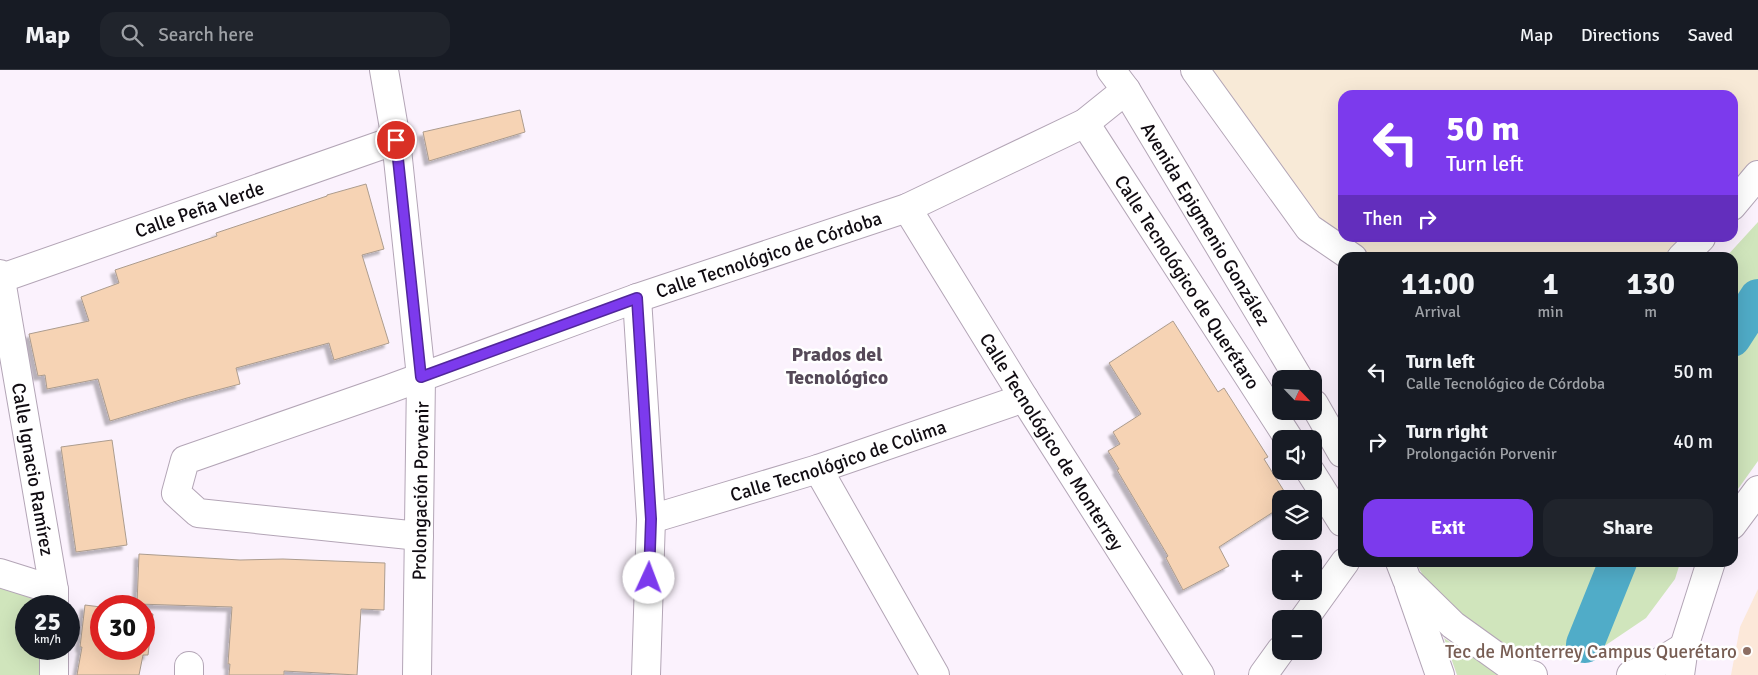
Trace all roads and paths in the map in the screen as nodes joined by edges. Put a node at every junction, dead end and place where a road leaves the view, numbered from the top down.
1 (384, 70) edge
2 (1195, 70) edge
3 (1118, 80) edge
4 (1086, 123) junction
5 (396, 140) junction
6 (1758, 175) edge
7 (1738, 199) edge
8 (907, 208) junction
9 (1697, 242) edge
10 (1344, 252) edge
11 (1687, 252) edge
12 (1, 276) edge
13 (637, 298) junction
14 (1294, 370) edge
15 (421, 377) junction
16 (1024, 398) junction
17 (1322, 418) edge
18 (1283, 430) edge
19 (1338, 446) edge
20 (818, 469) junction
21 (1316, 480) edge
22 (1758, 490) edge
23 (1338, 516) edge
24 (1738, 517) edge
25 (651, 519) junction
26 (419, 536) junction
27 (1341, 567) edge
28 (1709, 567) edge
29 (1404, 571) edge
30 (0, 573) edge
31 (48, 595) edge
32 (54, 595) edge
33 (1310, 610) edge
34 (1684, 647) junction
35 (54, 660) edge
36 (1274, 660) edge
37 (54, 675) edge
38 (417, 675) edge
39 (646, 675) edge
40 (935, 675) edge
41 (1200, 675) edge
42 (1263, 675) edge
43 (1440, 675) edge
44 (1533, 675) edge
45 (1631, 675) edge
46 (1680, 675) edge

1 - 5 street, Prolongación Porvenir
2 - 10 street
3 - 4 street, Calle Tecnológico de Córdoba
3 - 14 street, Avenida Epigmenio González
4 - 8 street, Calle Tecnológico de Córdoba
4 - 18 street, Calle Tecnológico de Querétaro
5 - 12 street, Calle Peña Verde
5 - 15 street, Prolongación Porvenir
6 - 7 street
8 - 13 street, Calle Tecnológico de Córdoba
8 - 16 street, Calle Tecnológico de Monterrey
9 - 11 street
12 - 32 street, Calle Ignacio Ramírez
13 - 15 street, Calle Tecnológico de Córdoba
13 - 25 street
15 - 26 street, Prolongación Porvenir
15 - 26 street, Calle Tecnológico de Córdoba
16 - 20 street, Calle Tecnológico de Colima
16 - 41 street, Calle Tecnológico de Monterrey
17 - 19 street
20 - 25 street, Calle Tecnológico de Colima
20 - 40 street
21 - 23 street
22 - 24 street
25 - 39 street
26 - 38 street, Prolongación Porvenir
27 - 33 street
28 - 34 street
29 - 43 street
29 - 44 street
30 - 31 street
34 - 45 street
34 - 46 street
35 - 37 street
36 - 42 street

